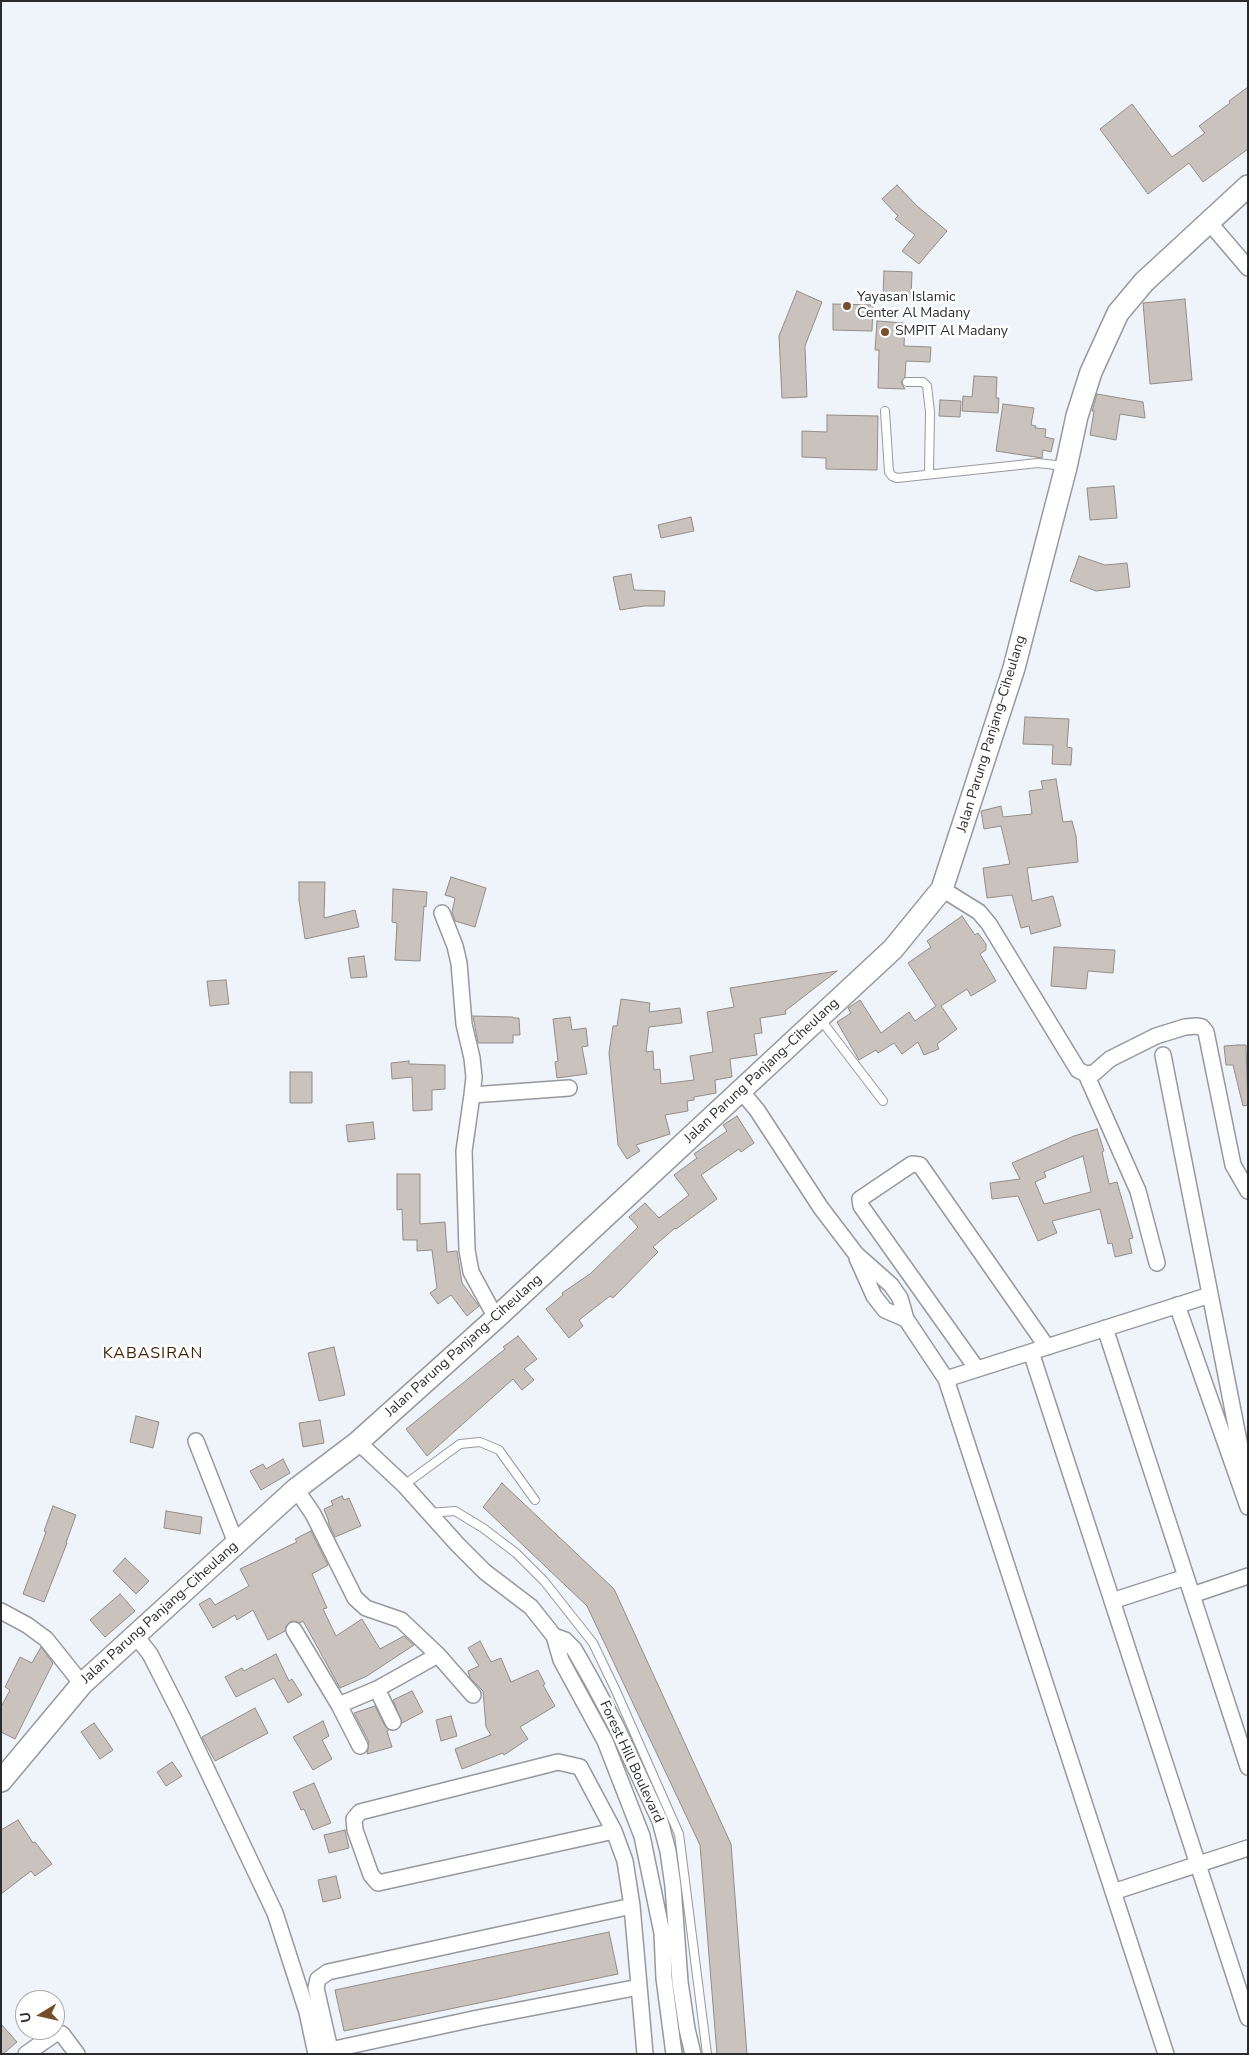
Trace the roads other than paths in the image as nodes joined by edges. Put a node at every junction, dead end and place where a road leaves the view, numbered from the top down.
1 (1248, 186) edge
2 (1208, 221) junction
3 (1248, 268) edge
4 (907, 382) dead end
5 (886, 411) dead end
6 (1066, 467) junction
7 (929, 474) junction
8 (942, 889) junction
9 (442, 914) dead end
10 (819, 1018) junction
11 (1163, 1055) dead end
12 (1086, 1074) junction
13 (569, 1088) dead end
14 (740, 1091) junction
15 (472, 1095) junction
16 (883, 1101) dead end
17 (1248, 1191) edge
18 (1156, 1263) dead end
19 (1210, 1295) junction
20 (1177, 1305) junction
21 (496, 1318) junction
22 (1105, 1328) junction
23 (1047, 1347) junction
24 (1031, 1352) junction
25 (976, 1369) junction
26 (946, 1379) junction
27 (196, 1441) dead end
28 (358, 1442) junction
29 (404, 1485) junction
30 (1248, 1487) edge
31 (296, 1489) junction
32 (535, 1500) dead end
33 (1248, 1507) edge
34 (427, 1513) junction
35 (236, 1543) junction
36 (1248, 1576) edge
37 (1186, 1577) junction
38 (1192, 1595) junction
39 (1112, 1602) junction
40 (1, 1610) edge
41 (294, 1630) dead end
42 (134, 1635) junction
43 (554, 1636) junction
44 (438, 1655) junction
45 (82, 1684) junction
46 (377, 1689) junction
47 (473, 1695) dead end
48 (339, 1705) junction
49 (393, 1722) dead end
50 (360, 1746) dead end
51 (1248, 1767) edge
52 (1, 1781) edge
53 (614, 1831) junction
54 (1248, 1848) edge
55 (1197, 1865) junction
56 (1113, 1892) junction
57 (632, 1906) junction
58 (639, 1987) junction
59 (1248, 2018) edge
60 (325, 2052) edge
61 (26, 2054) edge
62 (77, 2054) edge
63 (645, 2054) edge
64 (674, 2054) edge
65 (693, 2054) edge
66 (707, 2054) edge
67 (1166, 2054) edge

1 - 2 street, Jalan Parung Panjang–Ciheulang
2 - 3 street
2 - 6 street, Jalan Parung Panjang–Ciheulang
4 - 7 lane
5 - 7 lane
6 - 7 lane
6 - 8 street, Jalan Parung Panjang–Ciheulang
8 - 10 street, Jalan Parung Panjang–Ciheulang
8 - 12 street
9 - 15 street
10 - 14 street, Jalan Parung Panjang–Ciheulang
10 - 16 lane
11 - 19 street
12 - 17 street
12 - 18 street
13 - 15 street
14 - 21 street, Jalan Parung Panjang–Ciheulang
14 - 26 street
15 - 21 street
19 - 20 street
19 - 30 street
20 - 22 street
20 - 33 street
21 - 28 street, Jalan Parung Panjang–Ciheulang
22 - 23 street
22 - 37 street
23 - 24 street
23 - 25 street
24 - 25 street
24 - 39 street
25 - 26 street
26 - 56 street
27 - 35 street
28 - 29 street
28 - 31 street, Jalan Parung Panjang–Ciheulang
29 - 32 lane
29 - 34 street
31 - 35 street, Jalan Parung Panjang–Ciheulang
31 - 44 street
34 - 43 street
34 - 66 lane
35 - 42 street, Jalan Parung Panjang–Ciheulang
36 - 38 street
37 - 38 street
37 - 39 street
38 - 51 street
39 - 55 street
40 - 45 street
41 - 48 street
42 - 45 street, Jalan Parung Panjang–Ciheulang
42 - 60 street
43 - 64 street
43 - 65 street, Forest Hill Boulevard
44 - 46 street
44 - 47 street
45 - 52 street, Jalan Parung Panjang–Ciheulang
46 - 48 street
46 - 49 street
48 - 50 street
53 - 53 street
53 - 57 street
54 - 55 street
55 - 56 street
55 - 59 street
56 - 67 street
57 - 58 street
57 - 60 street
58 - 60 street
58 - 63 street
61 - 62 street

